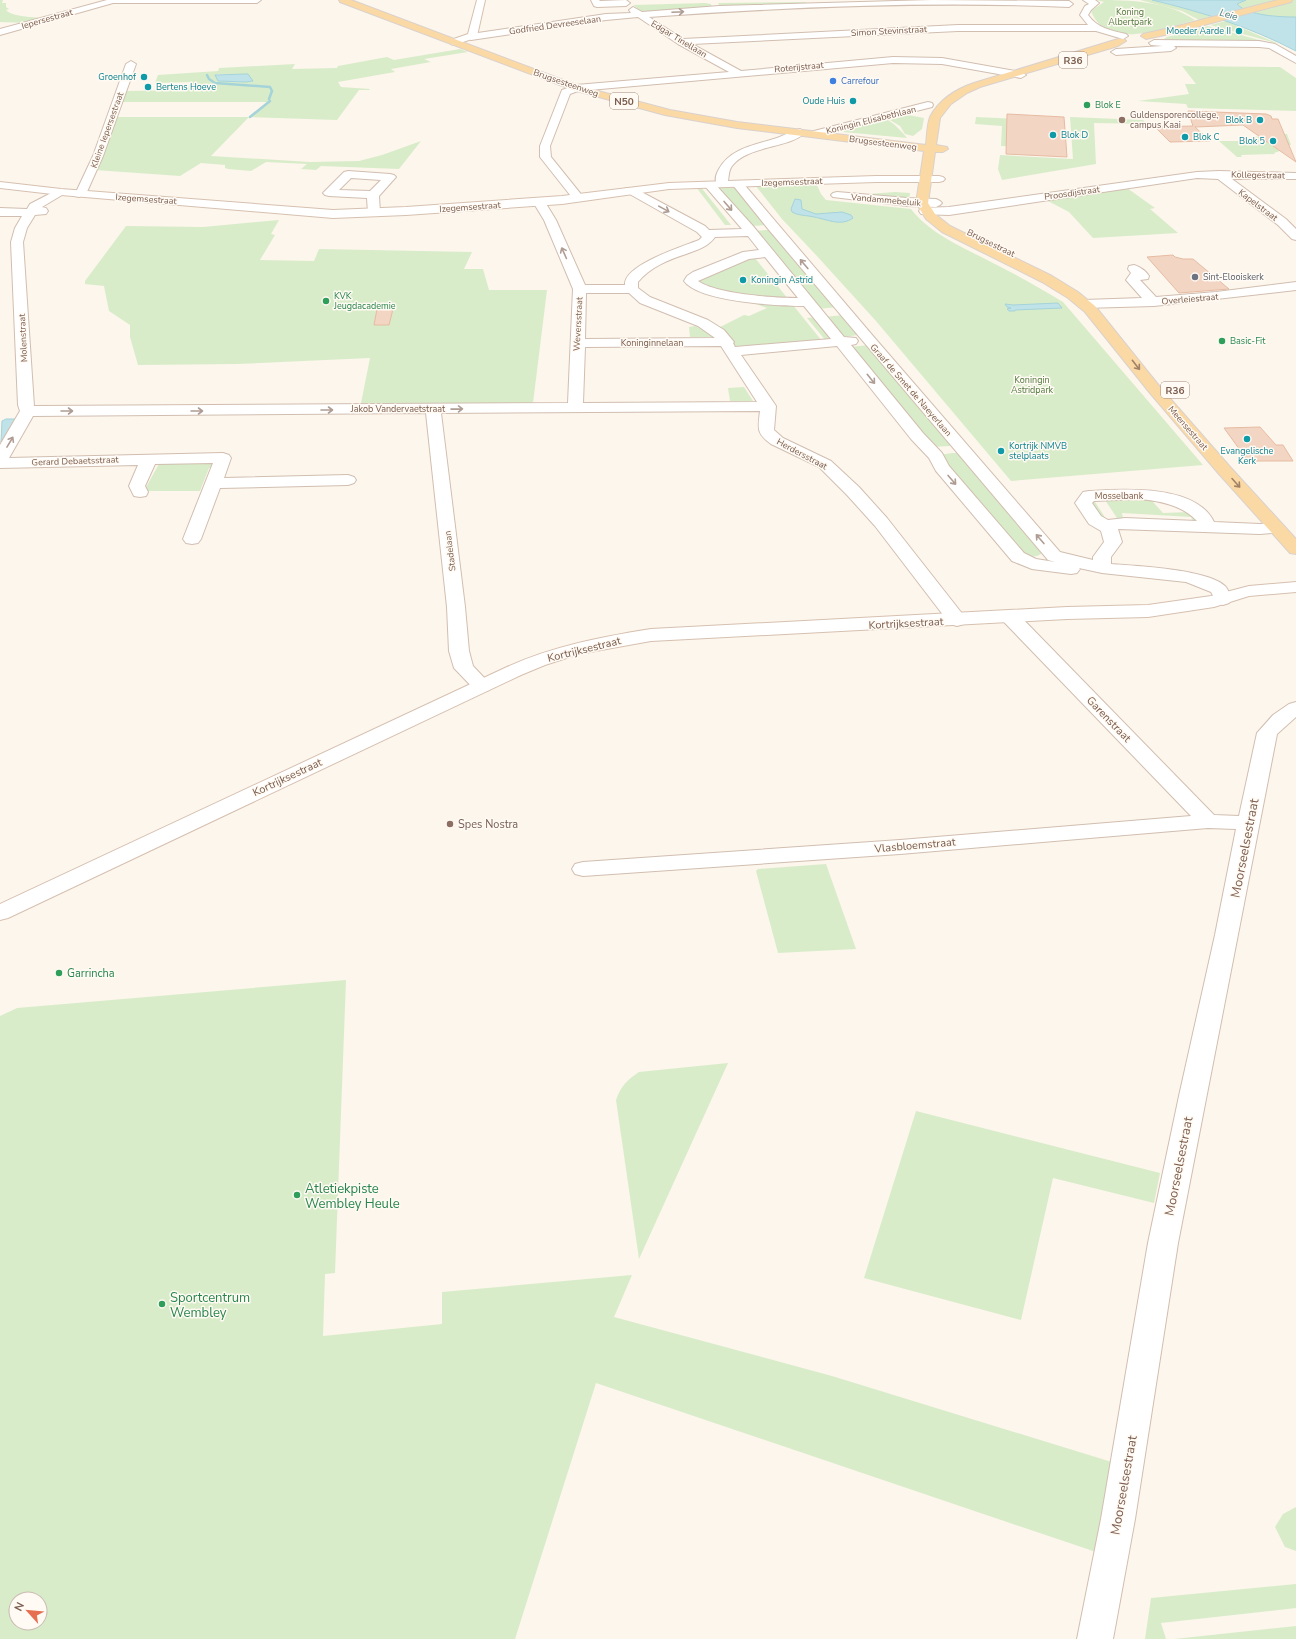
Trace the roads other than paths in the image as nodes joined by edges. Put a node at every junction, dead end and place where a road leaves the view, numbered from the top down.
1 (115, 0) edge
2 (257, 0) edge
3 (343, 0) edge
4 (481, 0) edge
5 (595, 0) edge
6 (1288, 0) edge
7 (1021, 1) edge
8 (623, 2) edge
9 (827, 2) edge
10 (1071, 2) edge
11 (1090, 2) edge
12 (638, 3) dead end
13 (684, 3) dead end
14 (716, 4) edge
15 (843, 12) dead end
16 (639, 14) junction
17 (863, 23) dead end
18 (1097, 28) junction
19 (876, 31) junction
20 (0, 32) edge
21 (471, 37) junction
22 (1122, 39) junction
23 (1146, 39) junction
24 (886, 41) dead end
25 (454, 42) junction
26 (681, 42) junction
27 (1188, 44) junction
28 (892, 50) dead end
29 (1116, 52) dead end
30 (900, 59) junction
31 (1296, 60) edge
32 (131, 64) dead end
33 (737, 72) junction
34 (1018, 74) junction
35 (576, 88) junction
36 (928, 105) dead end
37 (947, 117) dead end
38 (800, 132) junction
39 (819, 134) junction
40 (930, 145) junction
41 (1219, 174) junction
42 (1296, 176) edge
43 (925, 179) junction
44 (939, 179) junction
45 (722, 184) junction
46 (738, 184) junction
47 (0, 185) edge
48 (710, 185) junction
49 (630, 190) junction
50 (61, 192) junction
51 (77, 194) junction
52 (373, 195) junction
53 (837, 195) dead end
54 (578, 198) junction
55 (539, 202) junction
56 (923, 207) junction
57 (938, 207) junction
58 (0, 212) edge
59 (30, 213) junction
60 (374, 213) junction
61 (773, 227) junction
62 (748, 229) junction
63 (704, 232) junction
64 (1296, 236) edge
65 (768, 253) junction
66 (1134, 269) dead end
67 (1296, 286) edge
68 (580, 289) junction
69 (632, 289) junction
70 (808, 302) junction
71 (1154, 302) junction
72 (1101, 303) junction
73 (1084, 304) junction
74 (1121, 325) dead end
75 (868, 339) junction
76 (840, 342) junction
77 (577, 343) junction
78 (730, 346) junction
79 (768, 406) junction
80 (575, 408) junction
81 (433, 409) junction
82 (28, 412) junction
83 (1193, 412) dead end
84 (962, 449) junction
85 (932, 451) junction
86 (0, 459) edge
87 (149, 459) junction
88 (0, 463) edge
89 (348, 480) dead end
90 (214, 483) junction
91 (140, 492) dead end
92 (1208, 527) junction
93 (1109, 528) junction
94 (1276, 528) junction
95 (1296, 529) edge
96 (192, 539) dead end
97 (1296, 549) edge
98 (1102, 568) junction
99 (1296, 586) edge
100 (1218, 600) junction
101 (1296, 600) edge
102 (1010, 617) junction
103 (957, 620) junction
104 (482, 686) junction
105 (1296, 708) edge
106 (1208, 821) junction
107 (1248, 823) junction
108 (583, 869) dead end
109 (0, 913) edge
110 (1095, 1639) edge

1 - 2 street, Iepersestraat
1 - 20 street, Iepersestraat
3 - 25 main road, Brugsesteenweg / N50
4 - 21 street
5 - 8 street
6 - 23 main road, R36
7 - 9 street
7 - 10 street
8 - 12 street
8 - 16 street, Edgar Tinellaan
9 - 14 street
9 - 15 street
10 - 11 street
11 - 18 street
13 - 14 street
16 -> 14 street, Godfried Devreeselaan
16 - 21 street, Godfried Devreeselaan
16 - 26 street, Edgar Tinellaan
17 - 19 street
18 - 19 street, Simon Stevinstraat
18 - 22 street
19 - 24 street
19 - 26 street, Simon Stevinstraat
21 - 25 street, Godfried Devreeselaan
22 - 23 main road, R36
22 - 34 main road, R36
23 - 27 street
23 - 34 main road, R36
25 - 35 main road, Brugsesteenweg / N50
26 - 33 street, Edgar Tinellaan
27 - 29 street
27 - 31 street
28 - 30 street
30 - 33 street, Roterijstraat
30 - 34 street, Roterijstraat
32 - 51 street, Kleine Iepersestraat
33 - 35 street, Roterijstraat
34 - 37 main road, R36
34 - 40 main road, R36
35 - 38 main road, Brugsesteenweg / N50
35 - 54 street
36 - 39 street, Koningin Elisabethlaan
38 - 39 main road, Brugsesteenweg / N50
38 - 45 street
39 - 40 main road, Brugsesteenweg / N50
40 - 43 main road, R36
40 - 44 main road, Brugsesteenweg / N50
41 - 42 street, Kollegestraat
41 - 57 street, Proosdijstraat
41 - 64 street, Kapelstraat
43 - 44 street, Izegemsestraat
43 - 46 street, Izegemsestraat
43 - 56 main road, R36
44 - 57 main road
45 - 46 street, Izegemsestraat
45 - 48 street, Izegemsestraat
46 - 61 street, Graaf de Smet de Naeyerlaan
47 - 50 street, Izegemsestraat
48 - 49 street, Izegemsestraat
48 -> 62 street, Graaf de Smet de Naeyerlaan
49 - 54 street, Izegemsestraat
49 -> 63 street
50 - 51 street, Izegemsestraat
50 - 59 street, Molenstraat
51 - 59 street
51 - 60 street, Izegemsestraat
52 - 52 street
52 - 60 street
53 - 56 street, Vandammebeluik
54 - 55 street, Izegemsestraat
55 - 60 street, Izegemsestraat
68 -> 55 street, Weversstraat
56 - 57 street, Proosdijstraat
56 - 73 main road, Brugsestraat / R36
57 - 72 main road, Brugsestraat
58 - 59 street
59 - 82 street, Molenstraat
61 - 62 street
75 -> 61 street, Graaf de Smet de Naeyerlaan
62 - 63 street
62 - 65 street, Graaf de Smet de Naeyerlaan
63 - 69 street
65 - 70 street, Graaf de Smet de Naeyerlaan
65 - 70 street
66 - 71 street
67 - 71 street, Overleiestraat
68 - 69 street
68 - 77 street, Weversstraat
69 - 78 street
70 - 76 street, Graaf de Smet de Naeyerlaan
71 - 72 street, Overleiestraat
72 - 73 street, Overleiestraat
72 - 74 main road
73 -> 94 main road, Meensestraat / R36
75 - 76 street, Koninginnelaan
75 - 84 street, Graaf de Smet de Naeyerlaan
76 - 78 street, Koninginnelaan
76 -> 85 street, Graaf de Smet de Naeyerlaan
77 - 78 street, Koninginnelaan
77 - 80 street, Weversstraat
78 - 79 street
79 - 80 street, Jakob Vandervaetstraat
79 - 103 street, Herdersstraat
81 -> 80 street, Jakob Vandervaetstraat
82 -> 81 street, Jakob Vandervaetstraat
81 - 104 street, Stadelaan
86 -> 82 street
83 - 95 main road, Meensestraat / R36
84 - 85 street
98 -> 84 street, Graaf de Smet de Naeyerlaan
85 -> 98 street, Graaf de Smet de Naeyerlaan
87 - 88 street, Gerard Debaetsstraat
87 - 90 street, Gerard Debaetsstraat
87 - 91 street
89 - 90 street
90 - 96 street, Gerard Debaetsstraat
92 - 93 street
92 - 93 street, Mosselbank
92 - 94 street
93 - 98 street
94 - 97 main road, Meensestraat / R36
98 - 100 street, Graaf de Smet de Naeyerlaan
99 - 100 street, Kortrijksestraat
100 - 101 street, Kortrijksestraat
100 - 102 street, Kortrijksestraat
102 - 103 street, Kortrijksestraat
102 - 106 street, Garenstraat
103 - 104 street, Kortrijksestraat
104 - 109 street, Kortrijksestraat
105 - 107 street, Moorseelsestraat
106 - 107 street, Vlasbloemstraat
106 - 108 street, Vlasbloemstraat
107 - 110 street, Moorseelsestraat

